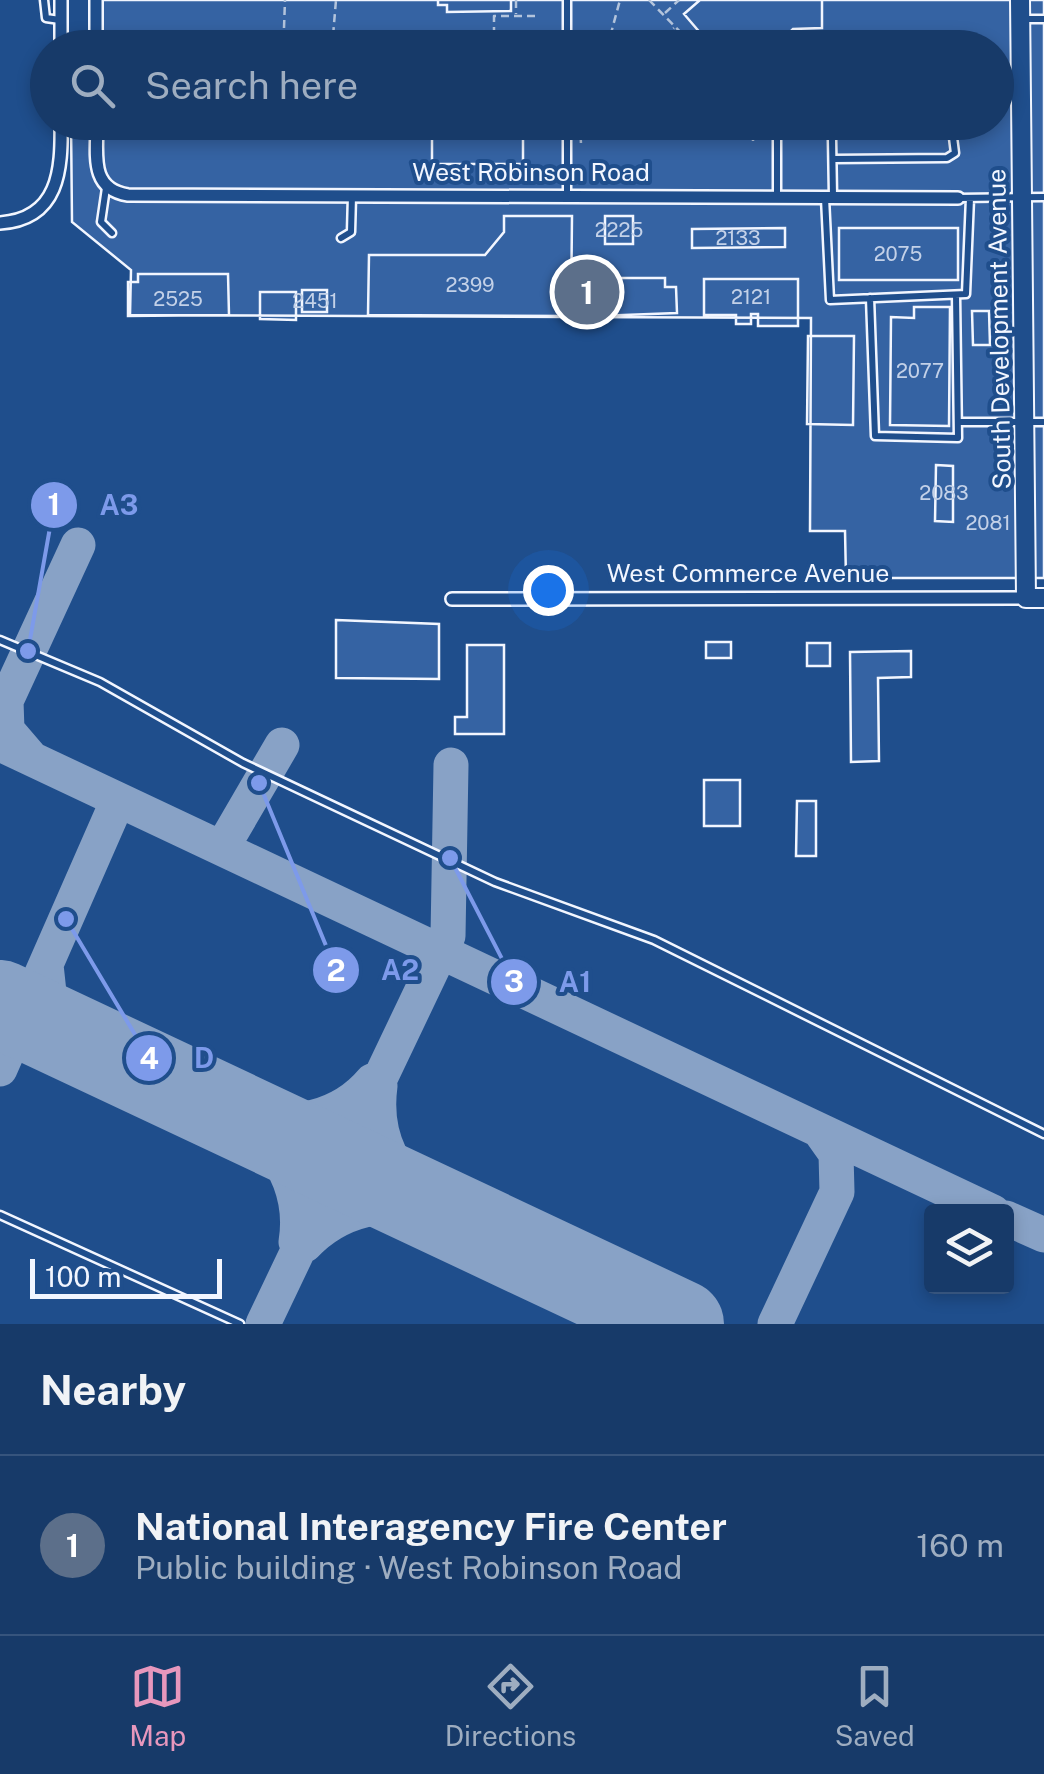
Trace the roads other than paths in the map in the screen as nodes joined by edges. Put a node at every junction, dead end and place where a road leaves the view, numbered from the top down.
1 (44, 0) edge
2 (61, 0) edge
3 (96, 0) edge
4 (567, 0) edge
5 (1020, 0) edge
6 (61, 20) junction
7 (1020, 20) junction
8 (1044, 20) edge
9 (61, 30) edge
10 (96, 30) edge
11 (567, 30) edge
12 (61, 140) edge
13 (97, 140) edge
14 (568, 140) edge
15 (777, 140) edge
16 (832, 140) edge
17 (953, 140) edge
18 (832, 159) junction
19 (106, 188) junction
20 (352, 194) junction
21 (567, 194) junction
22 (777, 196) junction
23 (829, 197) junction
24 (1044, 197) edge
25 (964, 198) junction
26 (1022, 198) junction
27 (0, 223) edge
28 (112, 233) dead end
29 (341, 238) dead end
30 (956, 294) junction
31 (870, 298) junction
32 (958, 422) junction
33 (1024, 422) junction
34 (1044, 422) edge
35 (1035, 598) edge
36 (452, 599) dead end
37 (0, 640) edge
38 (1044, 1134) edge
39 (0, 1215) edge
40 (240, 1324) edge

1 - 6 lane
2 - 6 street
3 - 10 street
4 - 11 lane
5 - 7 street, South Development Avenue
6 - 9 street
7 - 8 lane
7 - 26 street, South Development Avenue
12 - 27 street
13 - 19 street
14 - 21 lane
15 - 22 lane
16 - 18 lane
17 - 18 lane
18 - 23 lane
19 - 20 street, West Robinson Road
19 - 28 lane
20 - 21 street, West Robinson Road
20 - 29 lane
21 - 22 street, West Robinson Road
22 - 23 street, West Robinson Road
23 - 25 street, West Robinson Road
23 - 31 lane
24 - 26 lane
25 - 26 lane
25 - 30 lane
26 - 33 street, South Development Avenue
30 - 31 lane
30 - 32 lane
31 - 32 lane
32 - 33 lane
33 - 34 lane
33 - 35 street, South Development Avenue
35 - 36 street, West Commerce Avenue
37 - 38 lane
39 - 40 lane

